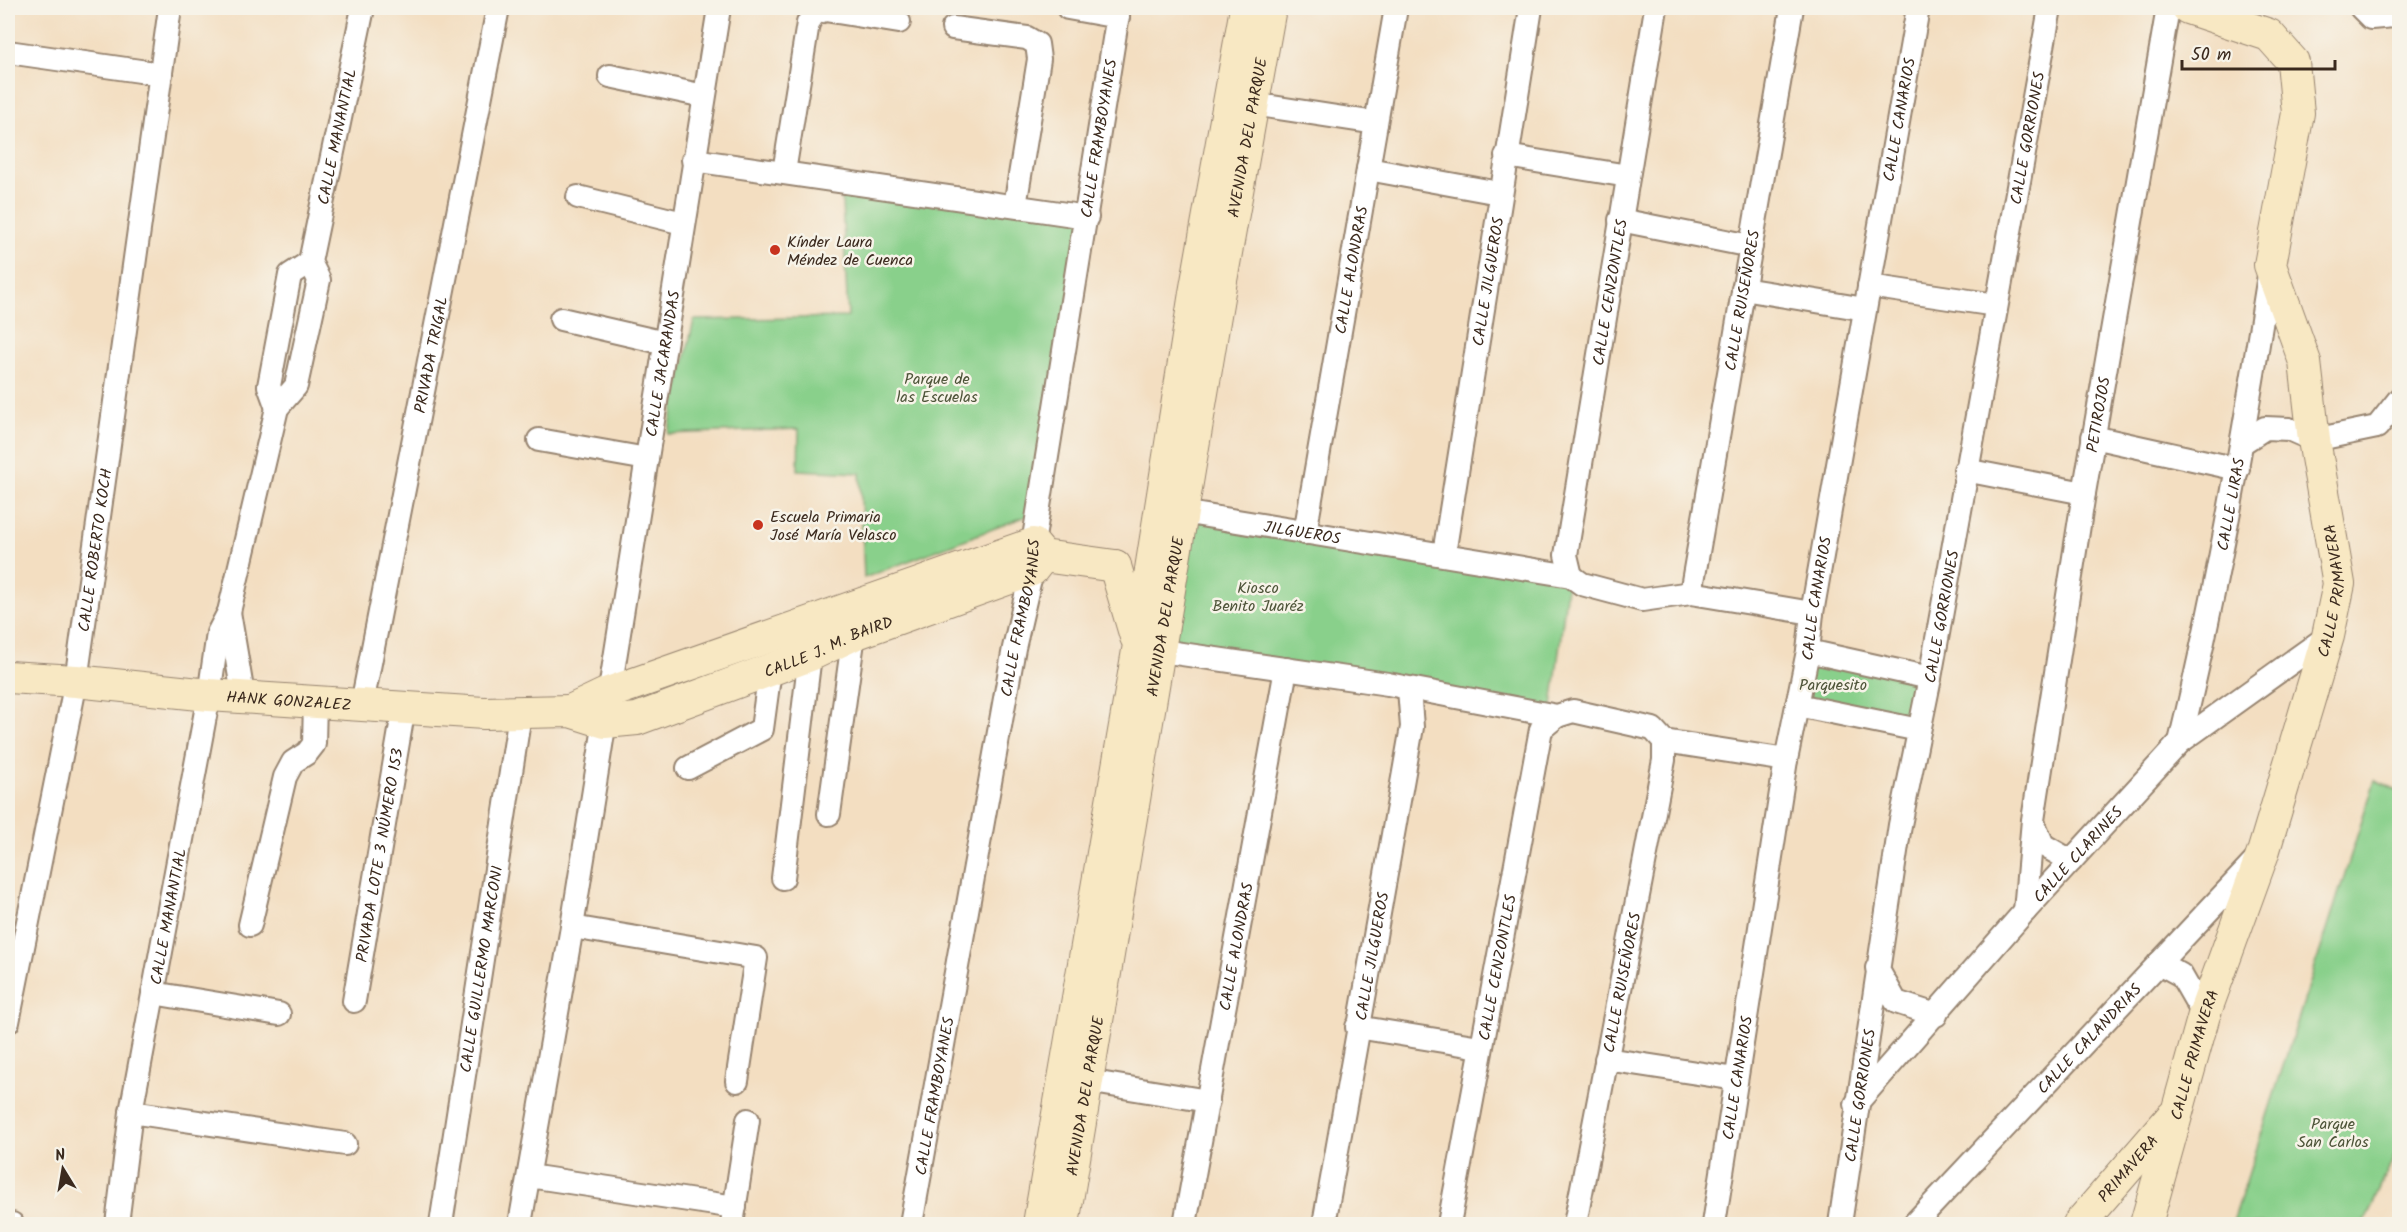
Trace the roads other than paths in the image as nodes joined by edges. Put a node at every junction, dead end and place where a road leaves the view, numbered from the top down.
1 (170, 8) edge
2 (362, 8) edge
3 (498, 8) edge
4 (719, 8) edge
5 (1068, 8) edge
6 (1246, 8) edge
7 (1270, 8) edge
8 (1396, 8) edge
9 (1531, 8) edge
10 (1656, 8) edge
11 (1792, 8) edge
12 (1918, 8) edge
13 (2050, 8) edge
14 (2168, 8) edge
15 (2188, 8) edge
16 (2361, 8) edge
17 (2397, 8) edge
18 (1118, 12) edge
19 (899, 22) dead end
20 (953, 28) dead end
21 (8, 51) edge
22 (160, 74) junction
23 (610, 76) dead end
24 (704, 96) junction
25 (1253, 104) junction
26 (1376, 123) junction
27 (1506, 156) junction
28 (693, 160) junction
29 (1368, 169) junction
30 (784, 172) junction
31 (1628, 176) junction
32 (1500, 193) junction
33 (578, 197) dead end
34 (1015, 206) junction
35 (1087, 217) junction
36 (1620, 220) junction
37 (683, 223) junction
38 (1751, 246) junction
39 (2270, 265) junction
40 (1869, 286) junction
41 (1743, 289) junction
42 (1995, 305) junction
43 (1865, 309) junction
44 (561, 319) dead end
45 (665, 344) junction
46 (2400, 398) edge
47 (2093, 437) junction
48 (539, 440) dead end
49 (2314, 440) junction
50 (2242, 444) junction
51 (647, 459) junction
52 (2238, 469) junction
53 (1965, 471) junction
54 (2084, 493) junction
55 (1171, 510) junction
56 (1305, 533) junction
57 (1444, 554) junction
58 (1036, 557) junction
59 (1115, 566) junction
60 (1570, 576) junction
61 (1691, 593) junction
62 (229, 612) junction
63 (1812, 613) junction
64 (854, 634) junction
65 (2328, 636) junction
66 (1150, 648) junction
67 (1808, 651) junction
68 (810, 655) junction
69 (1286, 669) junction
70 (770, 670) junction
71 (2197, 675) junction
72 (8, 677) edge
73 (1930, 678) junction
74 (76, 681) junction
75 (1409, 689) junction
76 (209, 695) junction
77 (243, 695) junction
78 (315, 701) junction
79 (362, 704) junction
80 (1797, 705) junction
81 (404, 707) junction
82 (606, 708) junction
83 (520, 714) junction
84 (1557, 716) junction
85 (2218, 716) junction
86 (1919, 730) junction
87 (1664, 741) junction
88 (2180, 742) junction
89 (1786, 760) junction
90 (688, 768) dead end
91 (829, 814) dead end
92 (2033, 820) junction
93 (2263, 853) junction
94 (2071, 861) junction
95 (783, 878) dead end
96 (2025, 911) junction
97 (250, 925) dead end
98 (572, 927) junction
99 (2159, 963) junction
100 (1877, 968) junction
101 (153, 993) junction
102 (354, 1001) dead end
103 (279, 1014) dead end
104 (2204, 1015) junction
105 (1936, 1016) junction
106 (8, 1022) edge
107 (1357, 1027) junction
108 (1480, 1047) junction
109 (1606, 1059) junction
110 (1736, 1079) junction
111 (737, 1081) dead end
112 (1087, 1081) junction
113 (1208, 1101) junction
114 (1856, 1104) junction
115 (131, 1112) junction
116 (2176, 1112) junction
117 (748, 1120) dead end
118 (345, 1144) dead end
119 (530, 1176) junction
120 (734, 1216) edge
121 (117, 1224) edge
122 (441, 1224) edge
123 (520, 1224) edge
124 (911, 1224) edge
125 (1039, 1224) edge
126 (1063, 1224) edge
127 (1185, 1224) edge
128 (1324, 1224) edge
129 (1449, 1224) edge
130 (1575, 1224) edge
131 (1714, 1224) edge
132 (1840, 1224) edge
133 (1914, 1224) edge
134 (2079, 1224) edge
135 (2146, 1224) edge

1 - 22 street, CALLE ROBERTO KOCH
2 - 62 street, CALLE MANANTIAL
3 - 79 street, PRIVADA TRIGAL
4 - 24 street, CALLE JACARANDAS
5 - 18 street
6 - 55 street, AVENIDA DEL PARQUE
7 - 25 street, AVENIDA DEL PARQUE
8 - 26 street, CALLE ALONDRAS
9 - 27 street, CALLE JILGUEROS
10 - 31 street, CALLE CENZONTLES
11 - 38 street, CALLE RUISEÑORES
12 - 40 street, CALLE CANARIOS
13 - 42 street, CALLE GORRIONES
14 - 47 street, PETIROJOS
15 - 39 street
16 - 17 street
18 - 35 street, CALLE FRAMBOYANES
19 - 30 street
20 - 34 street
21 - 22 street
22 - 74 street, CALLE ROBERTO KOCH
23 - 24 street
24 - 28 street, CALLE JACARANDAS
25 - 26 street
25 - 55 street, AVENIDA DEL PARQUE
26 - 29 street, CALLE ALONDRAS
27 - 31 street
27 - 32 street, CALLE JILGUEROS
28 - 30 street
28 - 37 street, CALLE JACARANDAS
29 - 32 street
29 - 56 street, CALLE ALONDRAS
30 - 34 street
31 - 36 street, CALLE CENZONTLES
32 - 57 street, CALLE JILGUEROS
33 - 37 street
34 - 35 street
35 - 58 street, CALLE FRAMBOYANES
36 - 38 street
36 - 60 street, CALLE CENZONTLES
37 - 45 street, CALLE JACARANDAS
38 - 41 street, CALLE RUISEÑORES
39 - 49 street, CALLE PRIMAVERA
39 - 50 street, CALLE LIRAS
40 - 42 street
40 - 43 street, CALLE CANARIOS
41 - 43 street
41 - 61 street, CALLE RUISEÑORES
42 - 53 street, CALLE GORRIONES
43 - 63 street, CALLE CANARIOS
44 - 45 street
45 - 51 street, CALLE JACARANDAS
46 - 49 street
47 - 52 street
47 - 54 street, PETIROJOS
48 - 51 street
49 - 50 street
49 - 65 street, CALLE PRIMAVERA
50 - 52 street, CALLE LIRAS
51 - 82 street, CALLE JACARANDAS
52 - 71 street, CALLE LIRAS
53 - 54 street
53 - 73 street, CALLE GORRIONES
54 - 92 street, PETIROJOS
55 - 56 street, JILGUEROS
55 - 59 street
55 - 66 street, AVENIDA DEL PARQUE
56 - 57 street, JILGUEROS
57 - 60 street, JILGUEROS
58 - 59 street, CALLE J. M. BAIRD
58 - 64 street, CALLE J. M. BAIRD
58 - 82 street, CALLE J. M. BAIRD
58 - 124 street, CALLE FRAMBOYANES
59 - 66 street
60 - 61 street, JILGUEROS
61 - 63 street, JILGUEROS
62 - 76 street, CALLE MANANTIAL
62 - 77 street, CALLE MANANTIAL
63 - 67 street, CALLE CANARIOS
64 - 68 street, CALLE J. M. BAIRD
64 - 91 street
65 - 85 street, CALLE CLARINES
65 - 93 street, CALLE PRIMAVERA
66 - 69 street
66 - 112 street, AVENIDA DEL PARQUE
66 - 125 street, AVENIDA DEL PARQUE
67 - 73 street
67 - 80 street, CALLE CANARIOS
68 - 70 street, CALLE J. M. BAIRD
68 - 95 street
69 - 75 street
69 - 113 street, CALLE ALONDRAS
70 - 82 street, CALLE J. M. BAIRD
70 - 90 street
71 - 85 street
71 - 88 street, CALLE LIRAS
72 - 74 street, HANK GONZALEZ
73 - 86 street, CALLE GORRIONES
74 - 76 street, HANK GONZALEZ
74 - 106 street, CALLE ROBERTO KOCH
75 - 84 street
75 - 107 street, CALLE JILGUEROS
76 - 77 street, HANK GONZALEZ
76 - 101 street, CALLE MANANTIAL
77 - 78 street, HANK GONZALEZ
78 - 79 street, HANK GONZALEZ
78 - 97 street
79 - 81 street, HANK GONZALEZ
80 - 86 street
80 - 89 street, CALLE CANARIOS
81 - 83 street, HANK GONZALEZ
81 - 102 street, PRIVADA LOTE 3 NÚMERO 153
82 - 83 street, HANK GONZALEZ
82 - 98 street
83 - 122 street, CALLE GUILLERMO MARCONI
84 - 87 street
84 - 108 street, CALLE CENZONTLES
85 - 88 street, CALLE CLARINES
86 - 100 street, CALLE GORRIONES
87 - 89 street
87 - 109 street, CALLE RUISEÑORES
88 - 94 street, CALLE CLARINES
89 - 110 street, CALLE CANARIOS
92 - 94 street
92 - 96 street, PETIROJOS
93 - 99 street, CALLE CALANDRIAS
93 - 104 street, CALLE PRIMAVERA
94 - 96 street, CALLE CLARINES
96 - 105 street, CALLE CLARINES
98 - 111 street
98 - 119 street
99 - 104 street
99 - 133 street, CALLE CALANDRIAS
100 - 105 street
100 - 114 street, CALLE GORRIONES
101 - 103 street
101 - 115 street, CALLE MANANTIAL
104 - 116 street, CALLE PRIMAVERA
105 - 114 street, CALLE CLARINES
107 - 108 street
107 - 128 street, CALLE JILGUEROS
108 - 129 street, CALLE CENZONTLES
109 - 110 street
109 - 130 street, CALLE RUISEÑORES
110 - 131 street, CALLE CANARIOS
112 - 113 street
112 - 126 street, AVENIDA DEL PARQUE
113 - 127 street, CALLE ALONDRAS
114 - 132 street, CALLE GORRIONES
115 - 118 street
115 - 121 street, CALLE MANANTIAL
116 - 134 street, PRIMAVERA
116 - 135 street, CALLE PRIMAVERA
117 - 120 street
119 - 120 street
119 - 123 street

